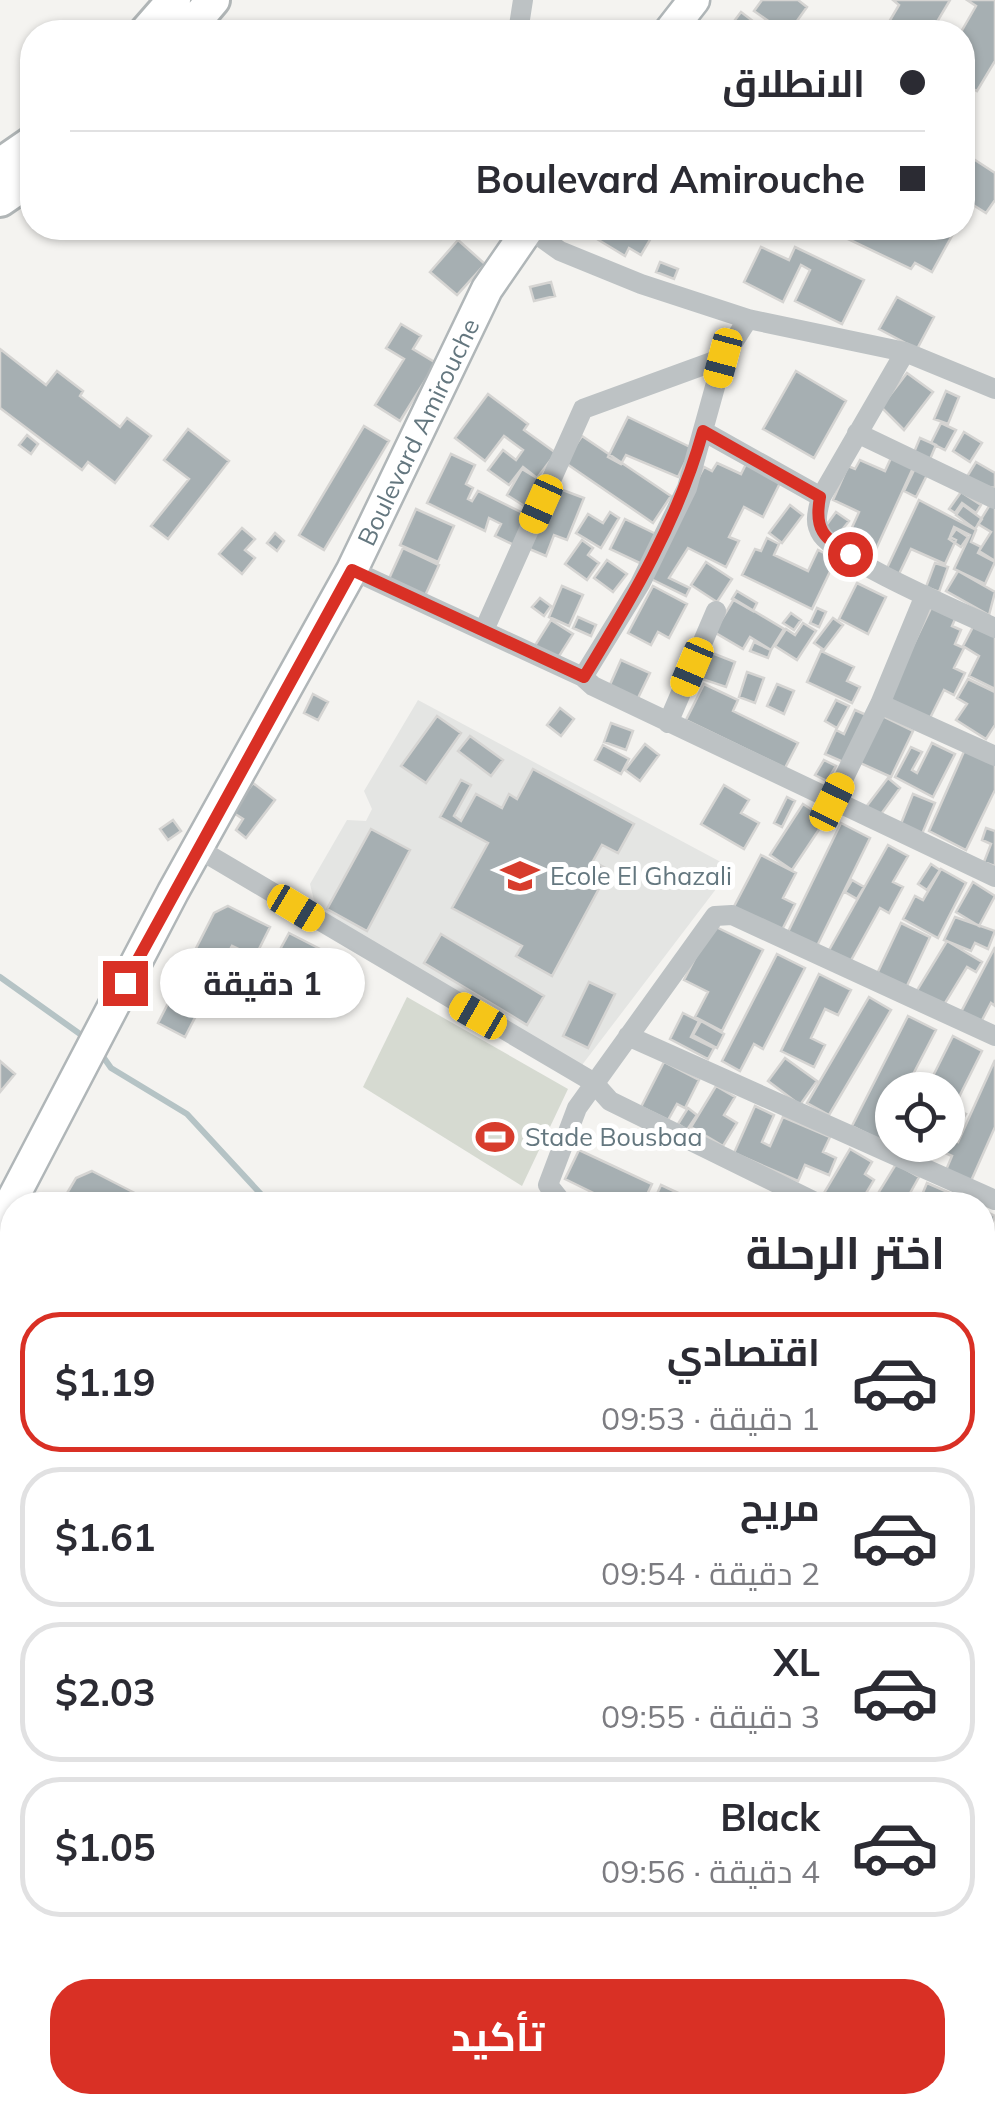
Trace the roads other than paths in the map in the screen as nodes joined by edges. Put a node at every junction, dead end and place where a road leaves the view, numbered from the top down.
1 (174, 0) edge
2 (213, 0) edge
3 (694, 0) edge
4 (156, 20) edge
5 (196, 20) edge
6 (678, 20) edge
7 (520, 240) edge
8 (547, 240) edge
9 (748, 319) junction
10 (905, 352) junction
11 (723, 358) junction
12 (995, 389) edge
13 (703, 431) junction
14 (858, 434) junction
15 (820, 497) junction
16 (995, 498) edge
17 (352, 570) junction
18 (925, 596) junction
19 (716, 611) dead end
20 (995, 628) edge
21 (484, 630) junction
22 (584, 677) junction
23 (880, 704) junction
24 (668, 723) junction
25 (995, 756) edge
26 (832, 802) junction
27 (197, 848) junction
28 (995, 877) edge
29 (628, 1036) junction
30 (995, 1036) edge
31 (594, 1082) junction
32 (16, 1192) edge
33 (554, 1192) edge
34 (795, 1192) edge
35 (977, 1192) edge

1 - 4 highway
2 - 5 highway
3 - 6 main road
7 - 17 main road, Boulevard Amirouche
8 - 9 street
9 - 10 street
9 - 11 street
10 - 12 street
10 - 14 street
11 - 13 street
11 - 21 street
13 - 15 street
13 - 22 street
14 - 15 street
14 - 16 street
15 - 18 street
17 - 21 street
17 - 27 main road, Boulevard Amirouche
18 - 20 street
18 - 23 street
19 - 24 street
21 - 22 street
22 - 24 street
23 - 25 street
23 - 26 street
24 - 26 street
26 - 28 street
27 - 31 street
27 - 32 main road, Boulevard Amirouche
29 - 30 street
29 - 31 street
29 - 35 street
31 - 33 street
31 - 34 street

